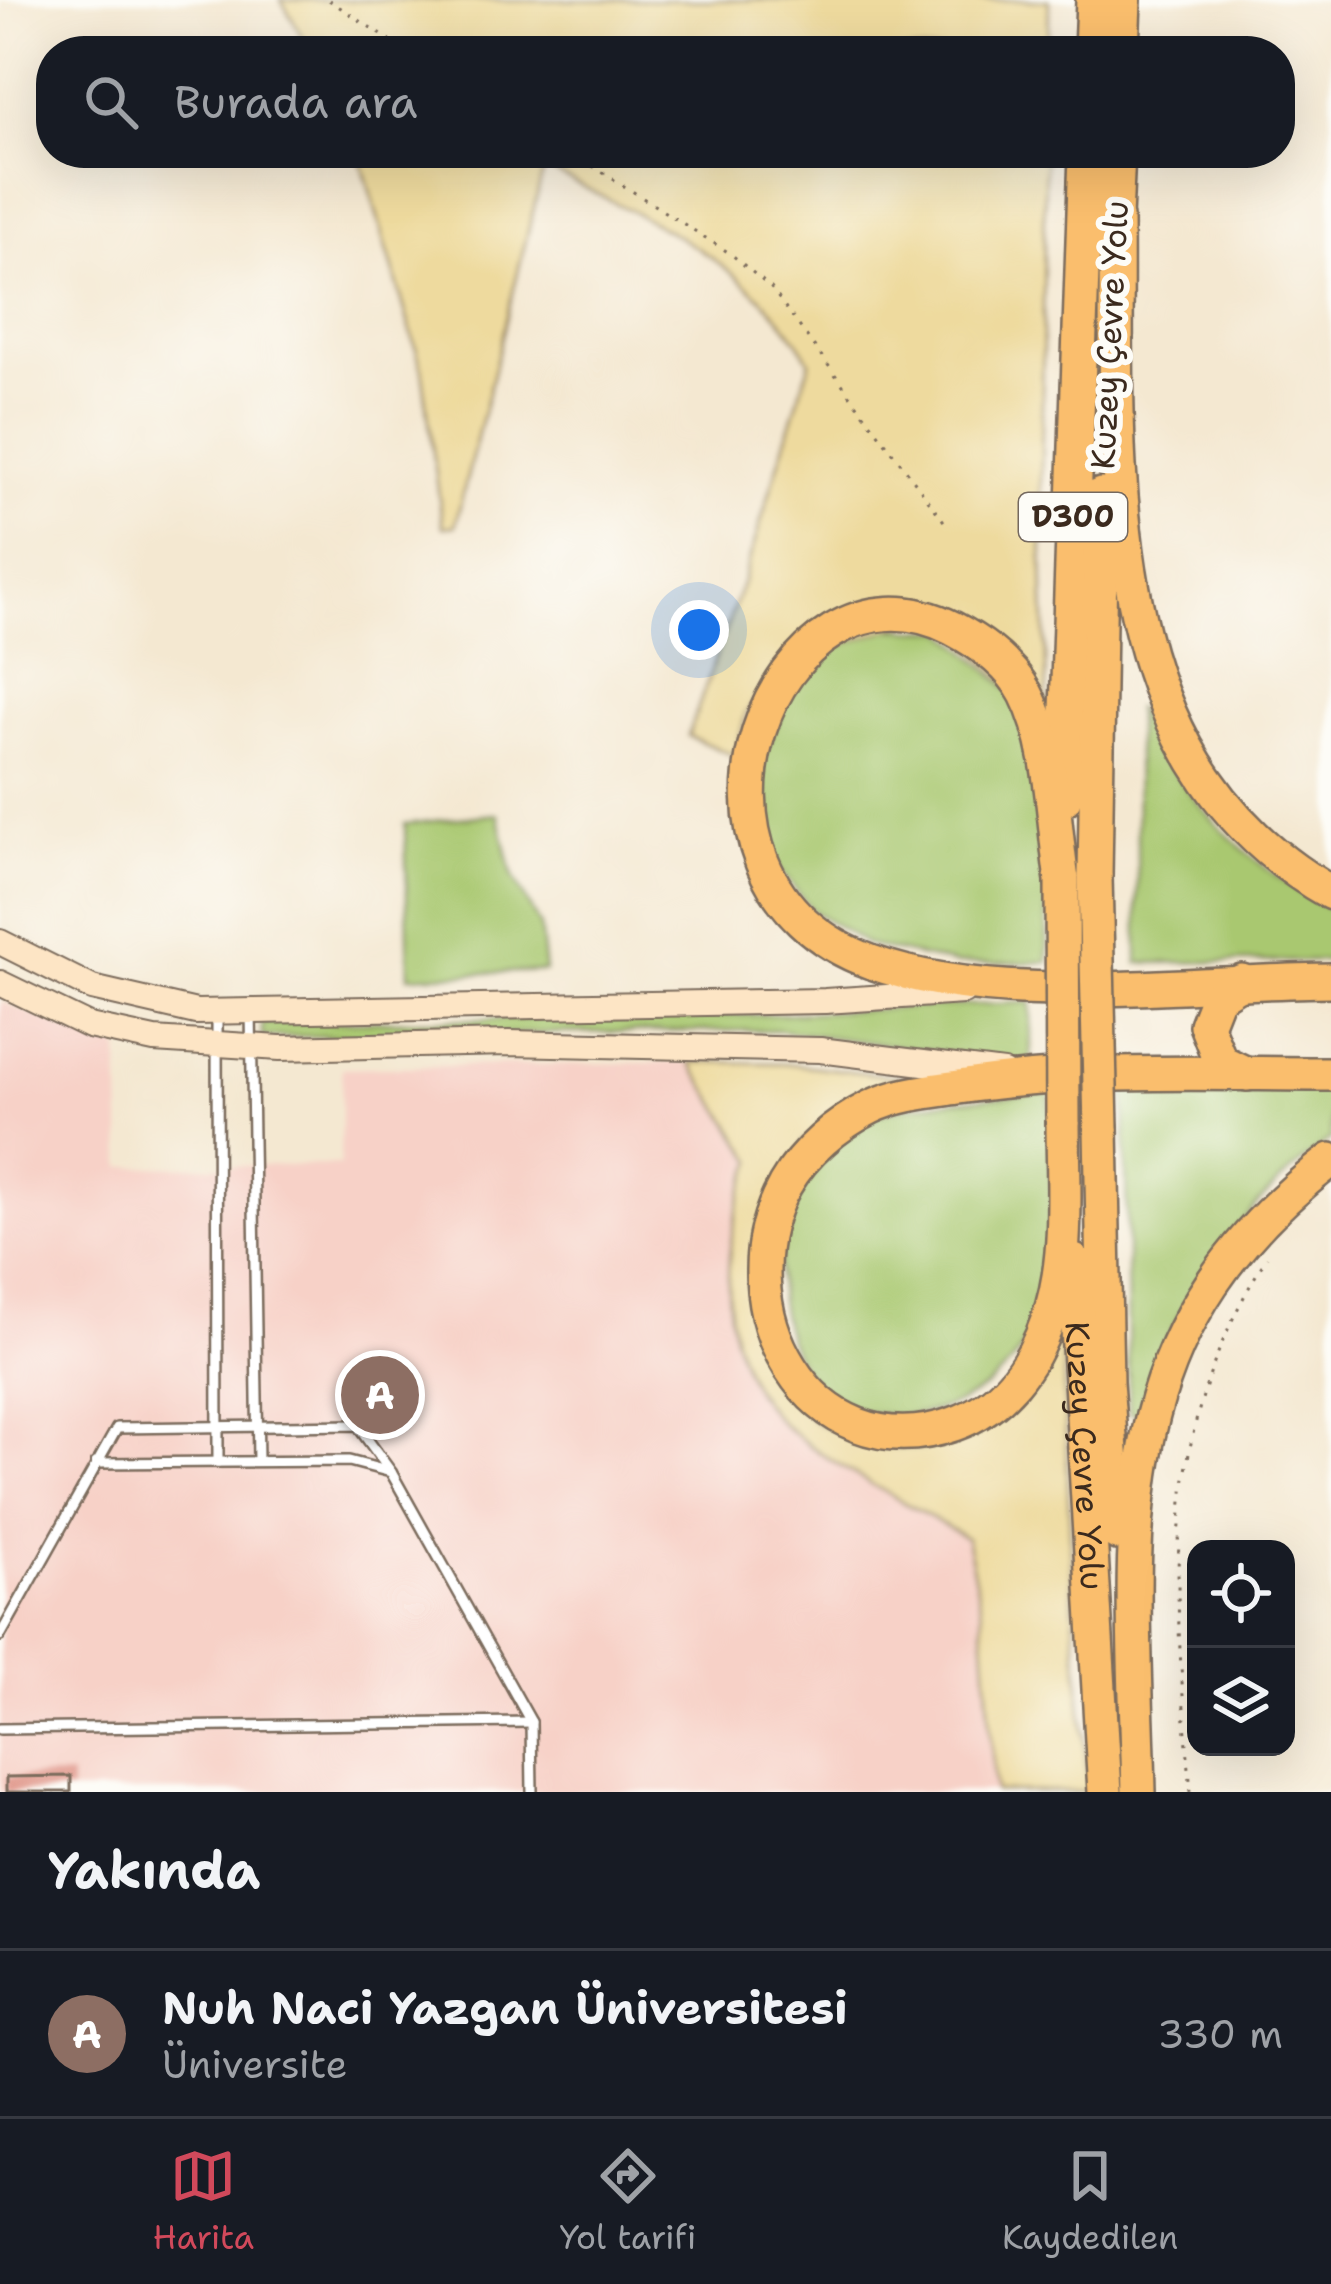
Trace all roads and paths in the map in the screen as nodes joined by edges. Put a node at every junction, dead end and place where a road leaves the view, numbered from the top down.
1 (329, 0) edge
2 (1093, 0) edge
3 (1124, 0) edge
4 (383, 36) edge
5 (1092, 36) edge
6 (1123, 36) edge
7 (596, 168) edge
8 (1086, 168) edge
9 (1118, 168) edge
10 (1116, 218) junction
11 (949, 528) dead end
12 (1078, 879) junction
13 (1331, 893) edge
14 (0, 942) edge
15 (1331, 980) edge
16 (1242, 981) junction
17 (0, 983) edge
18 (1019, 988) junction
19 (251, 1011) junction
20 (217, 1012) junction
21 (215, 1045) junction
22 (253, 1048) junction
23 (1247, 1074) junction
24 (1331, 1074) edge
25 (1029, 1076) junction
26 (1063, 1122) junction
27 (1331, 1160) edge
28 (1267, 1257) dead end
29 (218, 1426) junction
30 (258, 1426) junction
31 (258, 1461) junction
32 (218, 1462) junction
33 (96, 1463) junction
34 (392, 1472) junction
35 (0, 1636) edge
36 (531, 1722) junction
37 (0, 1729) edge
38 (532, 1792) edge
39 (1105, 1792) edge
40 (1137, 1792) edge
41 (1191, 1792) edge

1 - 4 path
2 - 5 highway
3 - 6 highway
7 - 11 path
8 - 12 highway, Kuzey Çevre Yolu / D300
9 - 10 highway, Kuzey Çevre Yolu / D300
10 - 12 highway, Kuzey Çevre Yolu / D300
10 - 13 highway
12 - 18 highway
12 - 26 highway, D300, bridge
12 - 40 highway, Kuzey Çevre Yolu / D300, bridge
14 - 20 street
15 - 16 highway
16 - 18 highway
16 - 23 highway
17 - 21 street
18 - 19 street
19 - 20 street
19 - 22 lane
20 - 21 lane
21 - 22 street
21 - 29 lane
22 - 25 street
22 - 30 lane
23 - 24 highway
23 - 25 highway
25 - 26 highway
26 - 39 highway, Kuzey Çevre Yolu / D300
27 - 40 highway
28 - 41 path
29 - 30 lane
29 - 32 lane
29 - 33 lane
30 - 31 lane
30 - 34 lane
31 - 32 lane
31 - 34 lane
32 - 33 lane
33 - 35 lane
34 - 36 lane
36 - 37 lane
36 - 38 lane

